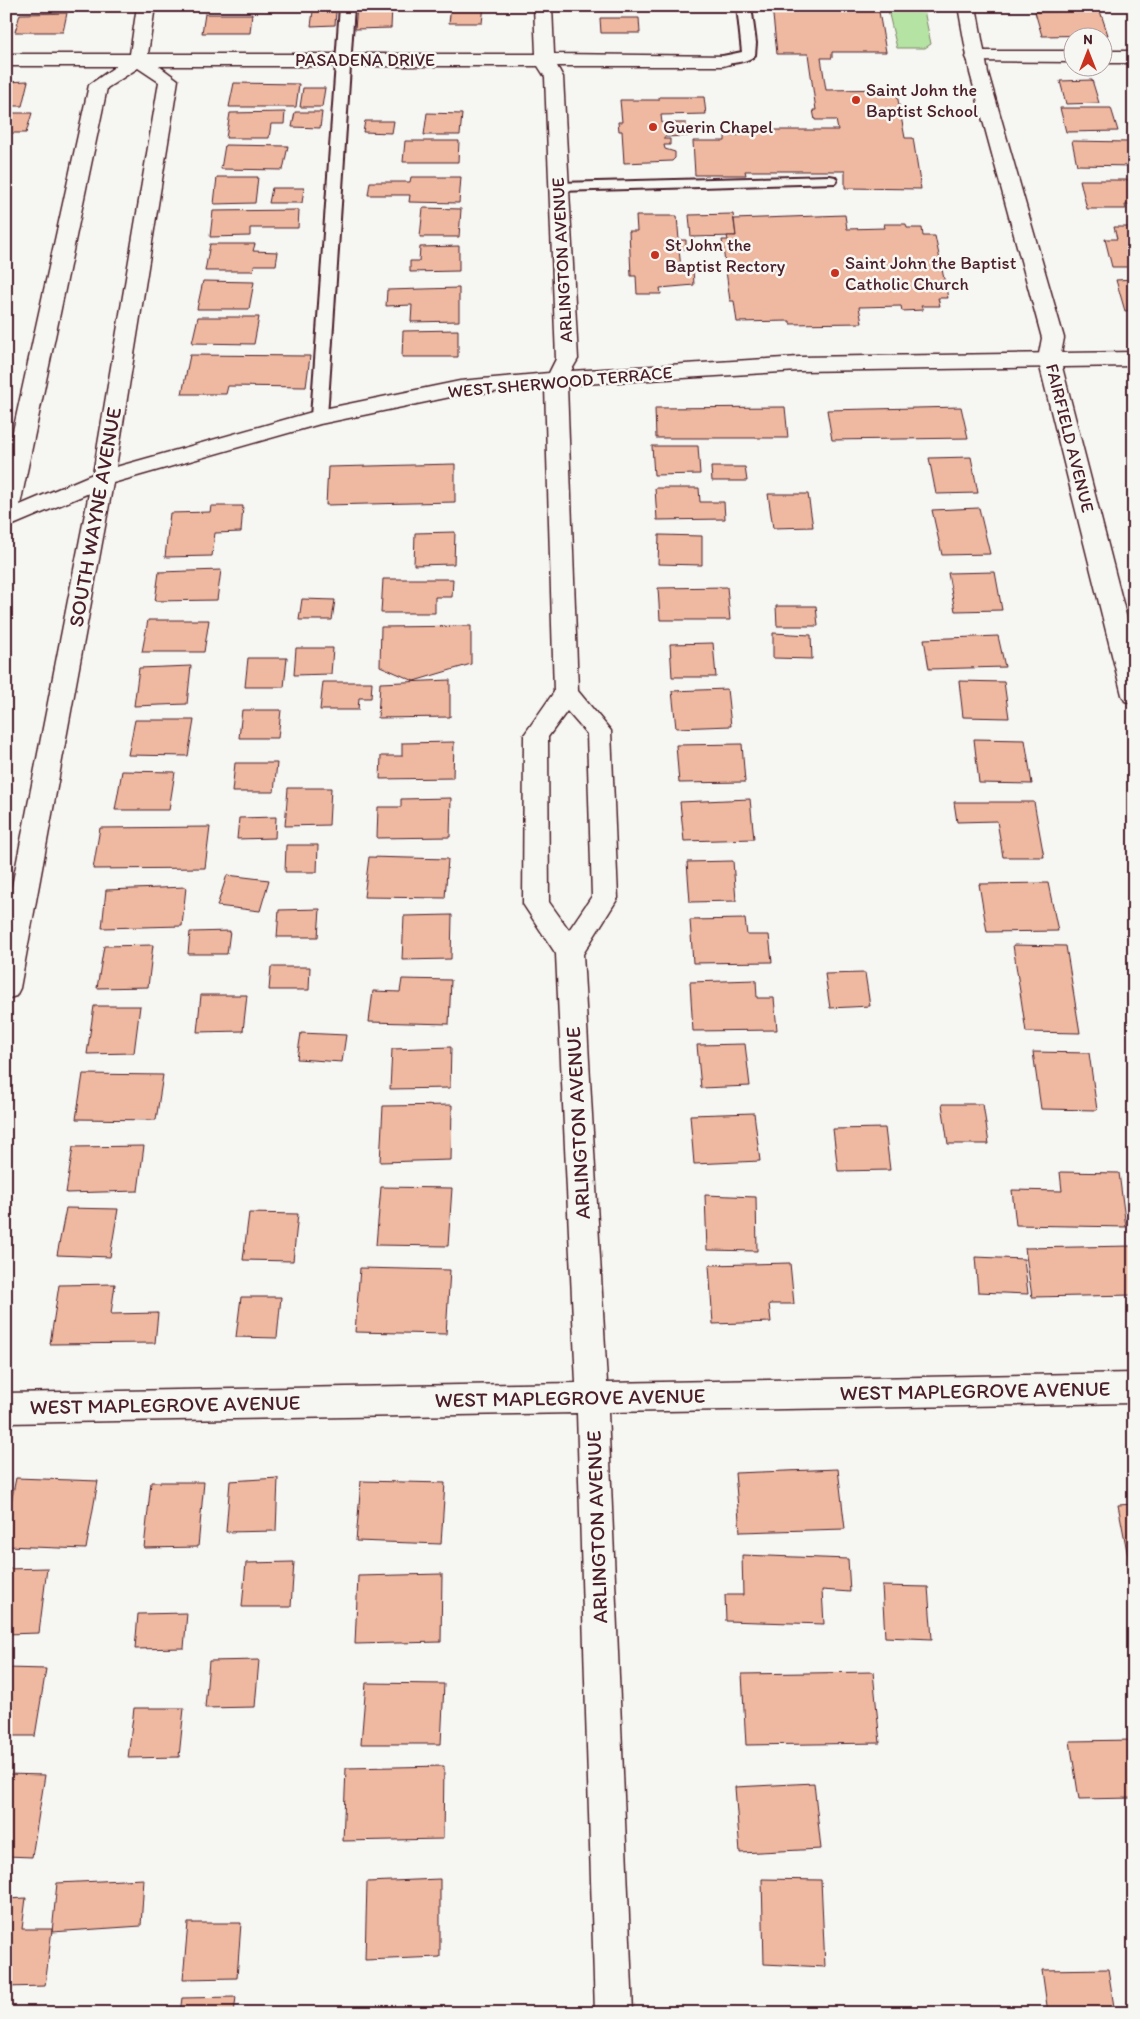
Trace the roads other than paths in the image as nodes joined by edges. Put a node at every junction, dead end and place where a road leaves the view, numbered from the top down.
1 (146, 6) edge
2 (348, 6) edge
3 (543, 6) edge
4 (744, 6) edge
5 (967, 6) edge
6 (1062, 57) edge
7 (1112, 57) edge
8 (1134, 57) edge
9 (975, 58) junction
10 (345, 59) junction
11 (6, 60) edge
12 (138, 60) junction
13 (723, 60) joint
14 (545, 61) junction
15 (830, 180) dead end
16 (559, 187) junction
17 (1049, 359) junction
18 (1134, 359) edge
19 (556, 379) junction
20 (319, 417) junction
21 (103, 478) junction
22 (6, 518) edge
23 (566, 694) junction
24 (1134, 695) edge
25 (569, 952) junction
26 (6, 988) edge
27 (1134, 1388) edge
28 (592, 1397) junction
29 (6, 1408) edge
30 (614, 2013) edge

1 - 12 street
2 - 10 lane
3 - 14 street, ARLINGTON AVENUE
4 - 13 lane
5 - 9 street, FAIRFIELD AVENUE
6 - 9 street
7 - 8 street
9 - 17 street, FAIRFIELD AVENUE
10 - 12 street, PASADENA DRIVE
10 - 14 street, PASADENA DRIVE
10 - 20 lane
11 - 12 street, PASADENA DRIVE
12 - 21 street, SOUTH WAYNE AVENUE
12 - 22 street
13 - 14 street, PASADENA DRIVE
14 - 16 street, ARLINGTON AVENUE
15 - 16 lane
16 - 19 street, ARLINGTON AVENUE
17 - 18 street, WEST SHERWOOD TERRACE
17 - 19 street, WEST SHERWOOD TERRACE
17 - 24 street, FAIRFIELD AVENUE
19 - 20 street, WEST SHERWOOD TERRACE
19 - 23 street, ARLINGTON AVENUE
20 - 21 street, WEST SHERWOOD TERRACE
21 - 22 street, WEST SHERWOOD TERRACE
21 - 26 street, SOUTH WAYNE AVENUE
23 - 25 street
23 - 25 street
25 - 28 street, ARLINGTON AVENUE
27 - 28 street, WEST MAPLEGROVE AVENUE
28 - 29 street, WEST MAPLEGROVE AVENUE
28 - 30 street, ARLINGTON AVENUE

